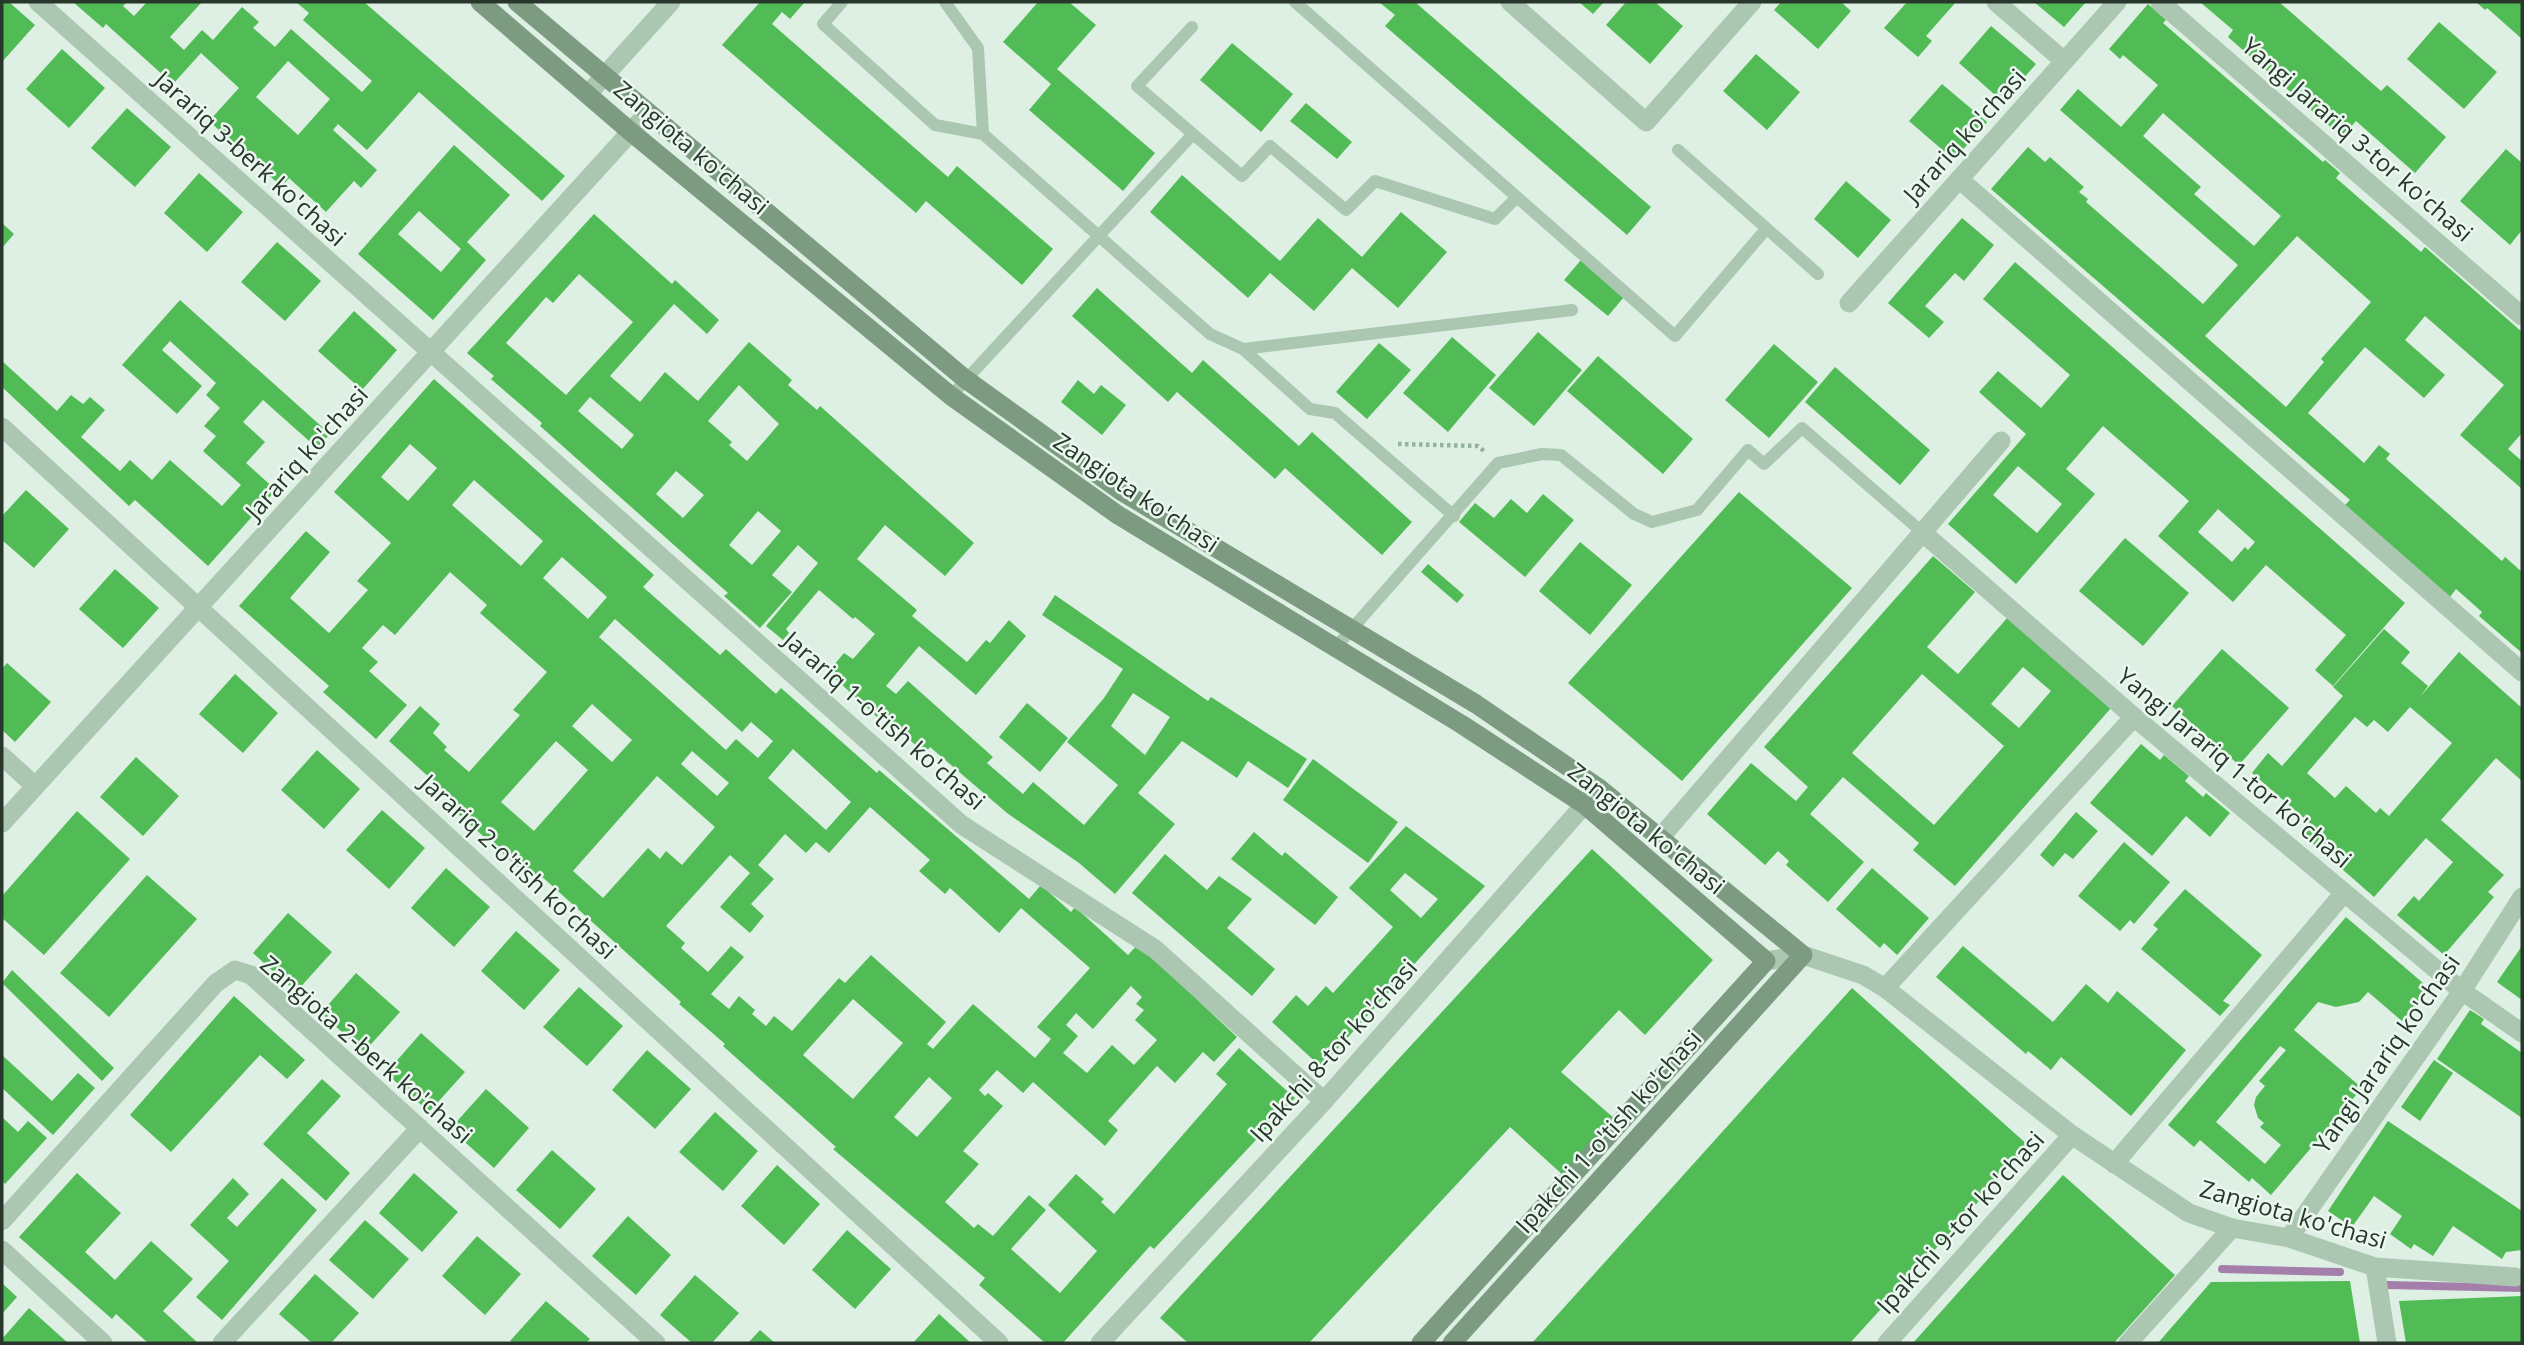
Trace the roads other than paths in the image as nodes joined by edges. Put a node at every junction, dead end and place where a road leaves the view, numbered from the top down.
1 (38, 2) edge
2 (480, 2) edge
3 (517, 2) edge
4 (671, 2) edge
5 (842, 2) edge
6 (944, 2) edge
7 (1295, 2) edge
8 (1510, 2) edge
9 (1752, 2) edge
10 (1996, 2) edge
11 (2117, 2) edge
12 (2160, 2) edge
13 (1192, 27) dead end
14 (2064, 61) junction
15 (603, 77) junction
16 (588, 94) junction
17 (647, 114) junction
18 (631, 132) junction
19 (984, 134) junction
20 (1193, 134) junction
21 (1678, 150) dead end
22 (1959, 178) junction
23 (1517, 197) junction
24 (1766, 229) junction
25 (1098, 235) junction
26 (1818, 274) dead end
27 (1849, 303) dead end
28 (1572, 310) dead end
29 (2522, 316) edge
30 (1242, 349) junction
31 (429, 353) junction
32 (964, 379) junction
33 (951, 396) junction
34 (2, 427) edge
35 (2001, 440) dead end
36 (1454, 516) junction
37 (1922, 532) junction
38 (200, 608) junction
39 (1352, 629) junction
40 (1335, 648) junction
41 (2522, 672) edge
42 (2134, 717) junction
43 (2, 756) edge
44 (35, 786) junction
45 (1599, 789) junction
46 (1585, 804) junction
47 (2, 824) edge
48 (1660, 838) junction
49 (2344, 893) junction
50 (2522, 897) edge
51 (1802, 954) junction
52 (1766, 961) junction
53 (1885, 988) junction
54 (2462, 991) junction
55 (2522, 1033) edge
56 (1324, 1101) junction
57 (420, 1128) junction
58 (2073, 1135) junction
59 (2114, 1164) junction
60 (2, 1221) edge
61 (2232, 1228) junction
62 (2289, 1238) junction
63 (2, 1250) edge
64 (2375, 1267) junction
65 (2515, 1277) dead end
66 (103, 1343) edge
67 (222, 1343) edge
68 (656, 1343) edge
69 (999, 1343) edge
70 (1100, 1343) edge
71 (1421, 1343) edge
72 (1452, 1343) edge
73 (1886, 1343) edge
74 (2128, 1343) edge
75 (2387, 1343) edge

1 - 31 street, Jarariq 3-berk ko'chasi
2 - 16 main road, Zangiota ko'chasi
3 - 15 main road, Zangiota ko'chasi
4 - 15 street
5 - 19 lane
6 - 19 lane
7 - 23 lane
8 - 9 street
10 - 14 street
11 - 14 street, Jarariq ko'chasi
12 - 29 street, Yangi Jarariq 3-tor ko'chasi
13 - 20 lane
14 - 22 street, Jarariq ko'chasi
15 - 16 street
15 - 17 main road, Zangiota ko'chasi
16 - 18 main road, Zangiota ko'chasi
17 - 18 street, Jarariq ko'chasi
17 - 32 main road, Zangiota ko'chasi
18 - 31 street, Jarariq ko'chasi
18 - 33 main road, Zangiota ko'chasi
19 - 25 lane
20 - 23 lane
20 - 25 lane
21 - 24 lane
22 - 27 street, Jarariq ko'chasi
22 - 41 street
23 - 24 lane
24 - 26 lane
25 - 30 lane
25 - 32 lane
28 - 30 lane
30 - 36 lane
31 - 38 street, Jarariq ko'chasi
31 - 56 street, Jarariq 1-o'tish ko'chasi
32 - 33 lane
32 - 39 main road, Zangiota ko'chasi
33 - 40 main road, Zangiota ko'chasi
34 - 38 street, Jarariq 2-o'tish ko'chasi
35 - 37 street
36 - 37 lane
36 - 39 lane
37 - 42 street, Yangi Jarariq 1-tor ko'chasi
37 - 48 street
38 - 44 street, Jarariq ko'chasi
38 - 69 street, Jarariq 2-o'tish ko'chasi
39 - 40 lane
39 - 45 main road, Zangiota ko'chasi
40 - 46 main road, Zangiota ko'chasi
42 - 49 street, Yangi Jarariq 1-tor ko'chasi
42 - 53 street
43 - 44 street
44 - 47 street, Jarariq ko'chasi
45 - 46 street, Ipakchi 8-tor ko'chasi
45 - 48 main road, Zangiota ko'chasi
46 - 52 main road, Zangiota ko'chasi
46 - 56 street, Ipakchi 8-tor ko'chasi
48 - 51 main road, Zangiota ko'chasi
49 - 54 street, Yangi Jarariq 1-tor ko'chasi
49 - 59 street
50 - 54 street, Yangi Jarariq ko'chasi
51 - 52 street
51 - 53 street, Zangiota ko'chasi
51 - 72 main road, Ipakchi 1-o'tish ko'chasi
52 - 71 main road, Ipakchi 1-o'tish ko'chasi
53 - 58 street, Zangiota ko'chasi
54 - 55 street, Yangi Jarariq 1-tor ko'chasi
54 - 62 street, Yangi Jarariq ko'chasi
56 - 70 street, Ipakchi 8-tor ko'chasi
57 - 60 street, Zangiota 2-berk ko'chasi
57 - 67 street
57 - 68 street, Zangiota 2-berk ko'chasi
58 - 59 street, Zangiota ko'chasi
58 - 73 street, Ipakchi 9-tor ko'chasi
59 - 61 street, Zangiota ko'chasi
61 - 62 street, Zangiota ko'chasi
61 - 74 street
62 - 64 street, Zangiota ko'chasi
63 - 66 street
64 - 65 street, Zangiota ko'chasi
64 - 75 street

